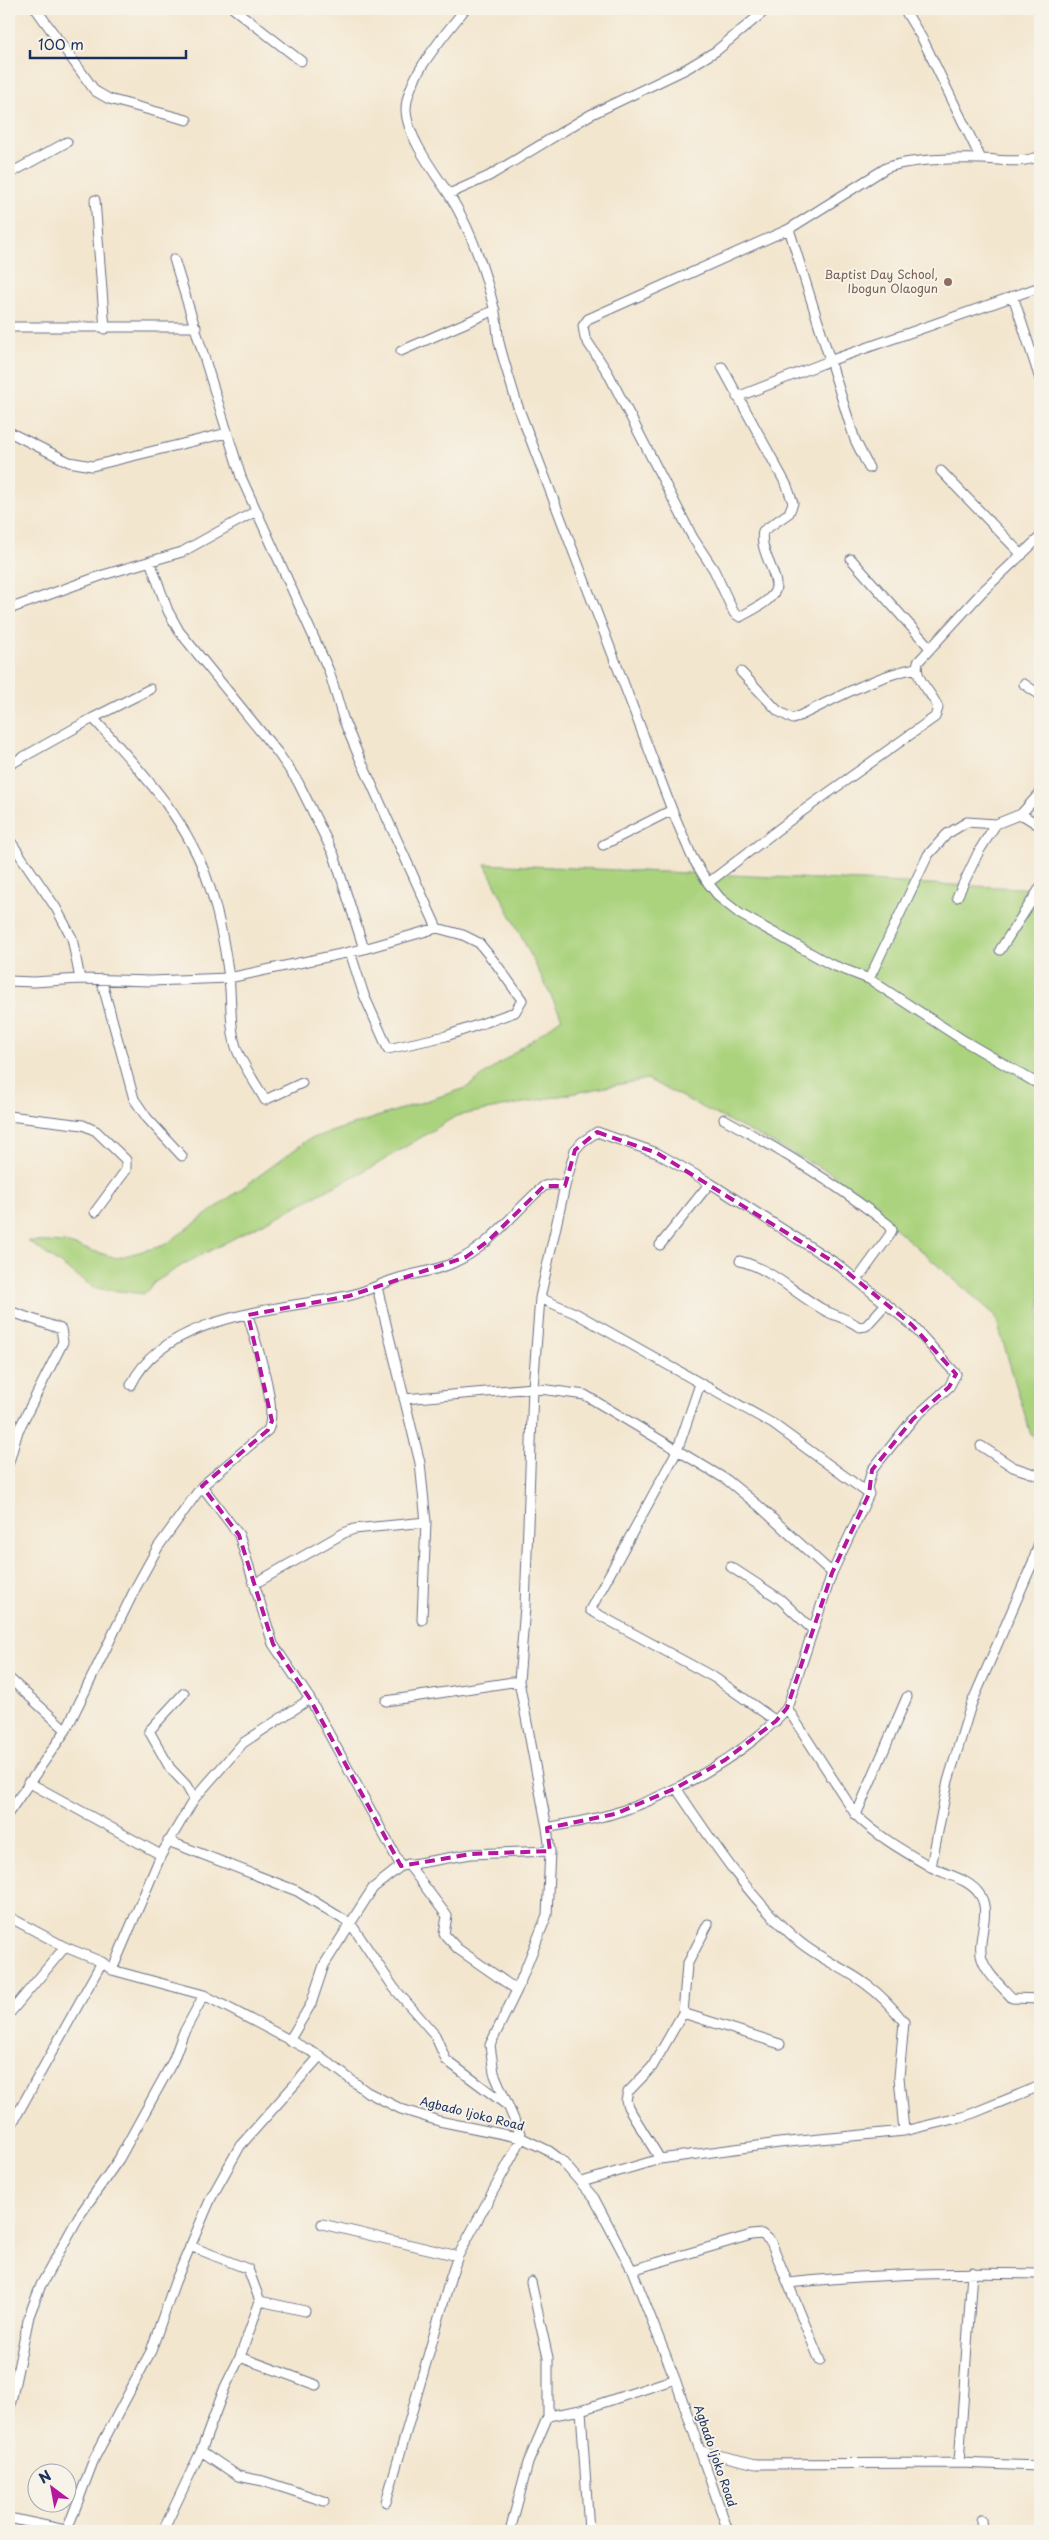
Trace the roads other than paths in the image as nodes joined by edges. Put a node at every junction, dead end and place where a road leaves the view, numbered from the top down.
1 (36, 9) edge
2 (234, 9) edge
3 (465, 9) edge
4 (767, 9) edge
5 (904, 9) edge
6 (301, 61) dead end
7 (187, 120) dead end
8 (68, 142) dead end
9 (981, 159) junction
10 (1040, 159) edge
11 (9, 174) edge
12 (449, 194) junction
13 (95, 200) dead end
14 (789, 229) junction
15 (174, 259) dead end
16 (1040, 287) edge
17 (1013, 296) junction
18 (494, 310) junction
19 (196, 327) junction
20 (9, 328) edge
21 (105, 329) junction
22 (401, 351) dead end
23 (829, 361) junction
24 (722, 367) dead end
25 (1040, 379) edge
26 (737, 397) junction
27 (9, 432) edge
28 (227, 433) junction
29 (869, 468) dead end
30 (941, 471) dead end
31 (256, 511) junction
32 (1040, 537) edge
33 (1022, 555) junction
34 (851, 559) dead end
35 (150, 561) junction
36 (9, 609) edge
37 (930, 648) junction
38 (916, 668) junction
39 (741, 672) dead end
40 (1024, 684) dead end
41 (150, 689) dead end
42 (1040, 695) edge
43 (92, 718) junction
44 (9, 765) edge
45 (1040, 793) edge
46 (672, 810) junction
47 (1021, 814) junction
48 (996, 824) junction
49 (1040, 826) edge
50 (9, 839) edge
51 (603, 844) dead end
52 (708, 883) junction
53 (1040, 888) edge
54 (957, 897) dead end
55 (437, 928) junction
56 (364, 949) junction
57 (1000, 950) dead end
58 (350, 952) junction
59 (229, 978) junction
60 (101, 979) junction
61 (869, 979) junction
62 (80, 980) junction
63 (9, 981) edge
64 (302, 1084) dead end
65 (1040, 1085) edge
66 (9, 1116) edge
67 (724, 1119) dead end
68 (182, 1156) dead end
69 (710, 1183) junction
70 (565, 1186) junction
71 (95, 1212) dead end
72 (660, 1245) dead end
73 (740, 1261) dead end
74 (857, 1280) junction
75 (377, 1287) junction
76 (540, 1298) junction
77 (885, 1305) junction
78 (9, 1311) edge
79 (248, 1315) junction
80 (700, 1384) junction
81 (131, 1385) dead end
82 (533, 1388) junction
83 (404, 1399) junction
84 (14, 1430) edge
85 (981, 1446) dead end
86 (677, 1451) junction
87 (9, 1462) edge
88 (1040, 1476) edge
89 (202, 1486) junction
90 (869, 1494) junction
91 (426, 1522) junction
92 (1040, 1539) edge
93 (731, 1567) dead end
94 (832, 1573) junction
95 (254, 1584) junction
96 (422, 1620) dead end
97 (813, 1630) junction
98 (9, 1678) edge
99 (519, 1681) junction
100 (184, 1693) dead end
101 (907, 1697) dead end
102 (310, 1699) junction
103 (386, 1701) dead end
104 (786, 1708) junction
105 (776, 1721) junction
106 (66, 1730) junction
107 (28, 1782) junction
108 (676, 1788) junction
109 (194, 1799) junction
110 (9, 1812) edge
111 (856, 1815) junction
112 (547, 1828) junction
113 (168, 1841) junction
114 (550, 1851) junction
115 (161, 1855) junction
116 (404, 1865) junction
117 (931, 1867) junction
118 (9, 1917) edge
119 (351, 1924) junction
120 (708, 1924) dead end
121 (65, 1947) junction
122 (102, 1962) junction
123 (112, 1970) junction
124 (517, 1990) junction
125 (204, 1995) junction
126 (1040, 1999) edge
127 (683, 2013) junction
128 (9, 2014) edge
129 (289, 2041) junction
130 (780, 2044) dead end
131 (320, 2056) junction
132 (1040, 2086) edge
133 (508, 2106) junction
134 (9, 2129) edge
135 (904, 2131) junction
136 (522, 2138) junction
137 (660, 2159) junction
138 (582, 2182) junction
139 (322, 2224) dead end
140 (190, 2246) junction
141 (458, 2256) junction
142 (632, 2270) junction
143 (972, 2272) junction
144 (1040, 2274) edge
145 (531, 2282) dead end
146 (788, 2283) junction
147 (260, 2301) junction
148 (305, 2311) dead end
149 (240, 2357) junction
150 (820, 2361) dead end
151 (674, 2379) junction
152 (316, 2385) dead end
153 (581, 2410) junction
154 (9, 2411) edge
155 (548, 2416) junction
156 (700, 2451) junction
157 (200, 2452) junction
158 (959, 2463) junction
159 (1040, 2466) edge
160 (324, 2501) dead end
161 (386, 2502) dead end
162 (9, 2518) edge
163 (981, 2520) dead end
164 (68, 2531) edge
165 (163, 2531) edge
166 (510, 2531) edge
167 (589, 2531) edge
168 (728, 2531) edge
169 (982, 2531) edge

1 - 7 street
2 - 6 street
3 - 12 street
4 - 12 street
5 - 9 street
8 - 11 street
9 - 10 street
9 - 14 street
12 - 18 street
13 - 21 street
14 - 23 street
14 - 26 street
15 - 19 street
16 - 17 street
17 - 23 street
17 - 25 street
18 - 22 street
18 - 46 street
19 - 21 street
19 - 28 street
20 - 21 street
23 - 26 street
23 - 29 street
24 - 26 street
27 - 28 street
28 - 31 street
30 - 33 street
31 - 35 street
31 - 55 street
32 - 33 street
33 - 37 street
34 - 37 street
35 - 36 street
35 - 56 street
37 - 38 street
38 - 39 street
38 - 52 street
40 - 42 street
41 - 43 street
43 - 44 street
43 - 59 street
45 - 47 street
46 - 51 street
46 - 52 street
47 - 48 street
47 - 49 street
48 - 54 street
48 - 61 street
50 - 62 street
52 - 61 street
53 - 57 street
55 - 56 street
55 - 58 street
56 - 58 street
58 - 59 street
59 - 60 street
59 - 64 street
60 - 62 street
60 - 68 street
61 - 65 street
62 - 63 street
66 - 71 street
67 - 74 street
69 - 70 street
69 - 72 street
69 - 74 street
70 - 75 street
70 - 76 street
73 - 77 street
74 - 77 street
75 - 79 street
75 - 83 street
76 - 80 street
76 - 82 street
77 - 90 street
78 - 84 street
79 - 81 street
79 - 89 street
80 - 86 street
80 - 90 street
82 - 83 street
82 - 86 street
82 - 99 street
83 - 91 street
84 - 87 street
85 - 88 street
86 - 94 street
86 - 105 street
89 - 95 street
89 - 106 street
90 - 94 street
91 - 95 street
91 - 96 street
92 - 117 street
93 - 97 street
94 - 97 street
95 - 102 street
97 - 104 street
98 - 106 street
99 - 103 street
99 - 112 street
100 - 109 street
101 - 111 street
102 - 109 street
102 - 116 street
104 - 105 street
104 - 111 street
105 - 108 street
106 - 107 street
107 - 110 street
107 - 115 street
108 - 112 street
108 - 135 street
109 - 113 street
111 - 117 street
112 - 114 street
113 - 115 street
113 - 119 street
114 - 116 street
114 - 124 street
115 - 123 street
116 - 119 street
116 - 124 street
117 - 126 street
118 - 121 street, Agbado Ijoko Road
119 - 129 street
119 - 133 street
120 - 127 street
121 - 122 street, Agbado Ijoko Road
121 - 128 street
122 - 123 street, Agbado Ijoko Road
122 - 134 street
123 - 125 street, Agbado Ijoko Road
124 - 133 street
125 - 129 street, Agbado Ijoko Road
125 - 154 street
127 - 130 street
127 - 137 street
129 - 131 street, Agbado Ijoko Road
131 - 136 street, Agbado Ijoko Road
131 - 140 street
132 - 135 street
133 - 136 street
135 - 137 street
136 - 138 street, Agbado Ijoko Road
136 - 141 street
137 - 138 street
138 - 142 street, Agbado Ijoko Road
139 - 141 street
140 - 147 street
140 - 164 street
141 - 161 street
142 - 146 street
142 - 151 street, Agbado Ijoko Road
143 - 144 street
143 - 146 street
143 - 158 street
145 - 155 street
146 - 150 street
147 - 148 street
147 - 149 street
149 - 152 street
149 - 157 street
151 - 153 street
151 - 156 street, Agbado Ijoko Road
153 - 155 street
153 - 167 street
155 - 166 street
156 - 158 street
156 - 168 street, Agbado Ijoko Road
157 - 160 street
157 - 165 street
158 - 159 street
162 - 164 street
163 - 169 street

